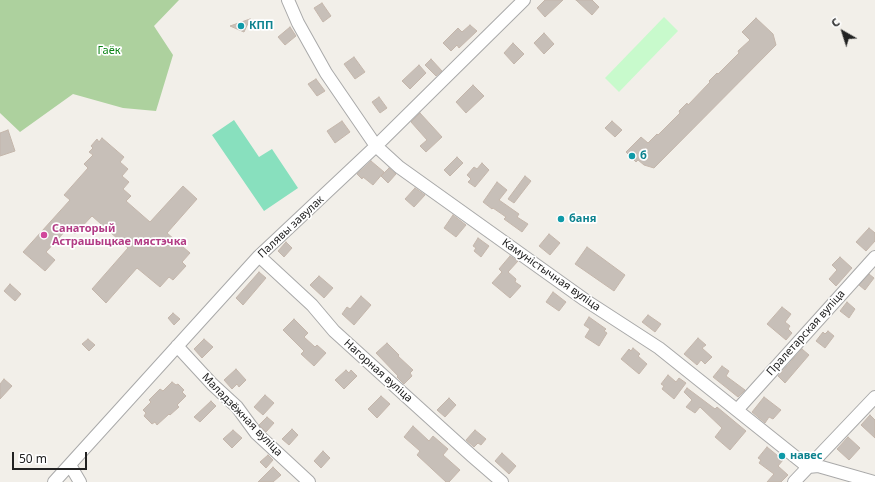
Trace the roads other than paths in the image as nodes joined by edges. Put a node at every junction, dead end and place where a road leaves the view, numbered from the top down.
1 (288, 0) edge
2 (524, 0) edge
3 (376, 146) junction
4 (259, 256) junction
5 (875, 257) edge
6 (177, 346) junction
7 (875, 397) edge
8 (737, 410) junction
9 (70, 465) junction
10 (808, 467) junction
11 (54, 482) edge
12 (80, 482) edge
13 (309, 482) edge
14 (502, 482) edge
15 (794, 482) edge
16 (874, 482) edge

1 - 3 street, Камуністычная вуліца
2 - 3 street, Палявы завулак
3 - 4 street, Палявы завулак
3 - 8 street, Камуністычная вуліца
4 - 6 street, Палявы завулак
4 - 14 street, Нагорная вуліца
5 - 8 street, Пралетарская вуліца
6 - 9 street, Палявы завулак
6 - 13 street, Маладзёжная вуліца
7 - 10 street
8 - 10 street, Камуністычная вуліца
9 - 11 street, Палявы завулак
9 - 12 street
10 - 15 street
10 - 16 street

